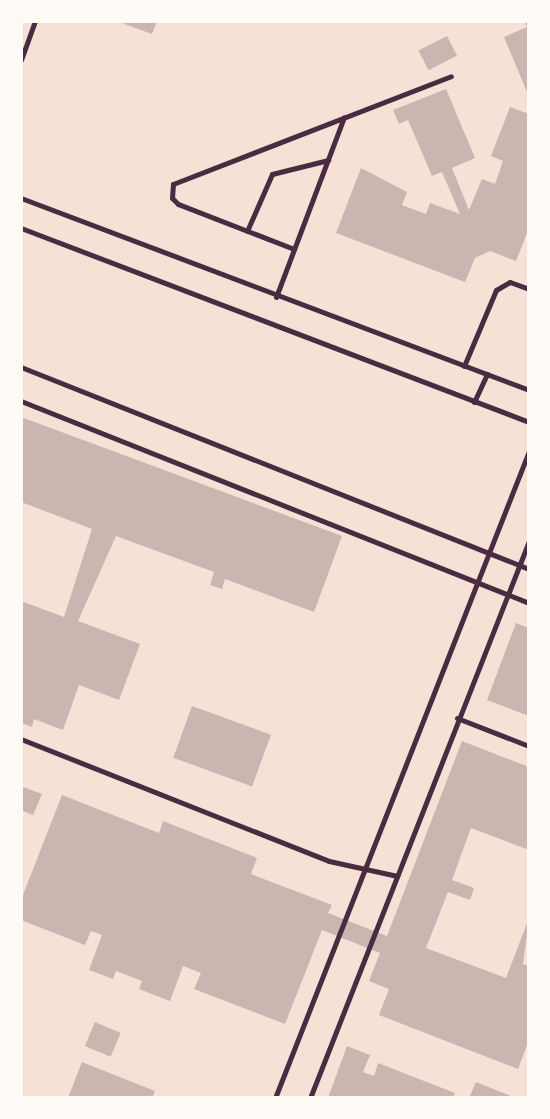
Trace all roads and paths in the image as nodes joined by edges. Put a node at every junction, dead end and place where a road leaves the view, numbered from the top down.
1 (35, 21) edge
2 (21, 60) edge
3 (451, 76) dead end
4 (344, 117) junction
5 (328, 160) junction
6 (21, 198) edge
7 (21, 228) edge
8 (247, 231) junction
9 (294, 249) junction
10 (529, 289) edge
11 (276, 297) junction
12 (464, 366) junction
13 (21, 367) edge
14 (487, 374) junction
15 (529, 390) edge
16 (21, 401) edge
17 (474, 402) junction
18 (529, 422) edge
19 (529, 451) edge
20 (529, 541) edge
21 (489, 552) junction
22 (519, 566) junction
23 (529, 569) edge
24 (478, 580) junction
25 (509, 595) junction
26 (529, 603) edge
27 (457, 718) junction
28 (21, 739) edge
29 (529, 746) edge
30 (368, 867) junction
31 (397, 876) junction
32 (275, 1098) edge
33 (310, 1098) edge

1 - 2 lane
3 - 4 lane
4 - 5 lane
4 - 8 lane
5 - 8 lane
5 - 9 lane
6 - 11 lane
7 - 17 lane
8 - 9 lane
9 - 11 lane
10 - 12 lane
11 - 12 lane
12 - 14 lane
13 - 21 lane
14 - 15 lane
14 - 17 lane
16 - 24 lane
17 - 18 lane
19 - 21 lane
20 - 22 lane
21 - 22 lane
21 - 24 lane
22 - 23 lane
22 - 25 lane
24 - 25 lane
24 - 30 lane
25 - 26 lane
25 - 27 lane
27 - 29 lane
27 - 31 lane
28 - 30 lane
30 - 31 lane
30 - 32 lane
31 - 33 lane

